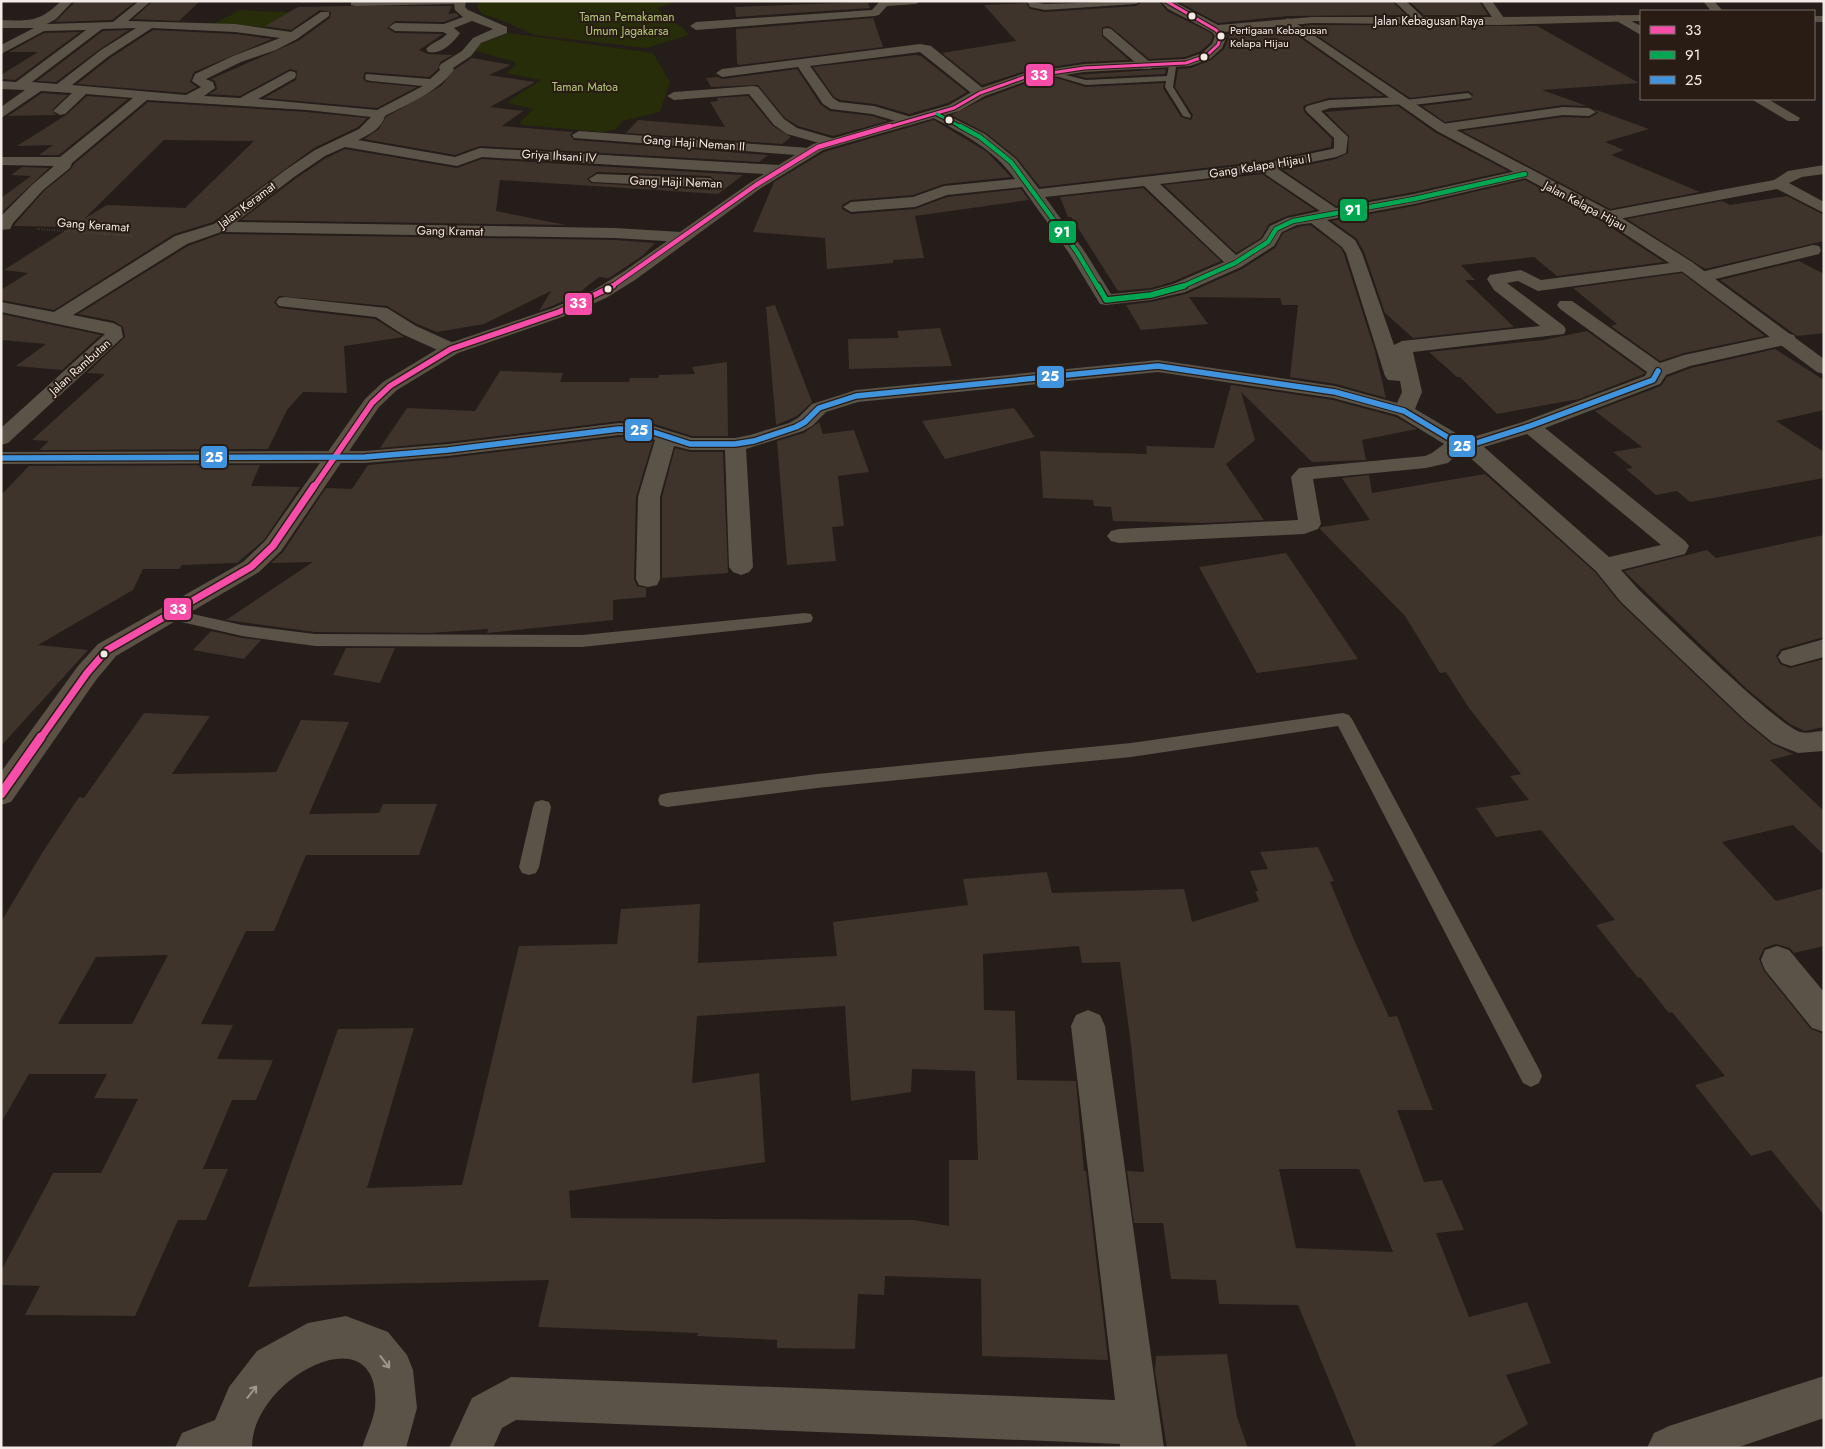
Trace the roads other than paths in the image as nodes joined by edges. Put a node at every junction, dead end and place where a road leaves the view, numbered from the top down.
1 (68, 1) edge
2 (146, 1) edge
3 (460, 1) edge
4 (916, 1) edge
5 (1033, 1) edge
6 (1136, 1) edge
7 (1166, 1) edge
8 (1400, 1) edge
9 (1486, 1) edge
10 (886, 2) edge
11 (355, 3) dead end
12 (325, 14) dead end
13 (470, 18) junction
14 (1619, 18) junction
15 (1640, 18) edge
16 (1420, 21) junction
17 (1500, 21) junction
18 (1288, 22) junction
19 (1, 24) edge
20 (117, 24) dead end
21 (150, 24) junction
22 (696, 26) dead end
23 (98, 27) junction
24 (395, 27) dead end
25 (445, 28) junction
26 (1216, 28) junction
27 (1640, 30) edge
28 (1107, 32) dead end
29 (293, 36) junction
30 (432, 49) dead end
31 (1, 50) edge
32 (801, 62) junction
33 (1147, 66) junction
34 (1171, 71) junction
35 (1046, 72) junction
36 (722, 73) dead end
37 (290, 75) dead end
38 (371, 77) dead end
39 (433, 84) junction
40 (1, 85) edge
41 (18, 86) junction
42 (37, 86) junction
43 (61, 87) junction
44 (83, 90) junction
45 (980, 93) junction
46 (145, 96) junction
47 (674, 96) dead end
48 (1468, 96) dead end
49 (188, 99) junction
50 (1760, 100) edge
51 (244, 102) junction
52 (1403, 102) junction
53 (60, 111) dead end
54 (1589, 112) dead end
55 (1, 114) edge
56 (378, 114) junction
57 (937, 114) junction
58 (1187, 116) dead end
59 (1792, 118) dead end
60 (906, 120) junction
61 (1442, 128) junction
62 (579, 135) dead end
63 (342, 142) junction
64 (830, 142) junction
65 (809, 152) junction
66 (1, 161) edge
67 (64, 162) junction
68 (1264, 167) junction
69 (1824, 169) edge
70 (779, 170) junction
71 (1525, 174) junction
72 (596, 179) dead end
73 (1149, 182) junction
74 (1779, 184) junction
75 (756, 185) junction
76 (1031, 188) junction
77 (851, 207) dead end
78 (1824, 208) edge
79 (1334, 214) junction
80 (1608, 216) junction
81 (1314, 217) junction
82 (4, 226) road end
83 (220, 228) junction
84 (681, 237) junction
85 (1813, 250) dead end
86 (1235, 263) junction
87 (1686, 266) junction
88 (1703, 277) junction
89 (285, 302) dead end
90 (1566, 305) dead end
91 (1, 307) edge
92 (56, 318) junction
93 (1787, 340) junction
94 (451, 349) junction
95 (1824, 368) edge
96 (1658, 371) junction
97 (1404, 411) junction
98 (1530, 426) junction
99 (666, 435) junction
100 (1, 439) edge
101 (735, 444) junction
102 (1463, 445) junction
103 (1, 458) edge
104 (334, 458) junction
105 (1118, 536) dead end
106 (1604, 566) junction
107 (741, 567) dead end
108 (648, 579) dead end
109 (170, 614) junction
110 (805, 618) dead end
111 (1824, 648) edge
112 (1791, 657) dead end
113 (1824, 741) edge
114 (1, 794) edge
115 (667, 800) dead end
116 (542, 807) dead end
117 (529, 867) dead end
118 (1777, 960) dead end
119 (1824, 1017) edge
120 (1088, 1026) dead end
121 (1530, 1076) dead end
122 (1824, 1397) edge
123 (1140, 1436) edge
124 (219, 1444) edge
125 (384, 1448) edge
126 (471, 1448) edge
127 (1669, 1448) edge

1 - 19 street
2 - 20 street
3 - 11 street
3 - 13 street
4 - 10 street
5 - 6 street
7 - 26 main road
8 - 16 street
9 - 17 street
10 - 22 street
12 - 29 street
13 - 25 street
13 - 39 street
14 - 15 main road, Jalan Kebagusan Raya
14 - 17 main road, Jalan Kebagusan Raya
14 - 27 street
16 - 17 main road, Jalan Kebagusan Raya
16 - 18 main road, Jalan Kebagusan Raya
18 - 26 main road, Jalan Kebagusan Raya
18 - 52 street, Jalan Kelapa Hijau
21 - 23 street
21 - 29 street
21 - 43 street
23 - 31 street
23 - 41 street
24 - 25 street
25 - 30 street
26 - 34 main road
28 - 33 street
29 - 49 street
32 - 36 street
32 - 45 street
32 - 60 street
33 - 34 main road
33 - 35 main road
34 - 35 lane
34 - 58 lane
35 - 45 main road
37 - 51 street
38 - 39 street
39 - 56 street
40 - 41 street
41 - 42 street
42 - 43 street
42 - 55 street
43 - 44 street
44 - 46 street
44 - 53 street
45 - 57 main road
46 - 49 street
46 - 67 street
47 - 64 street
48 - 52 lane
49 - 51 street
50 - 59 street
51 - 56 street
52 - 61 street, Jalan Kelapa Hijau
52 - 68 street, Gang Kelapa Hijau I
54 - 61 street
56 - 63 street, Jalan Keramat
57 - 60 main road
57 - 76 street
60 - 64 main road
61 - 71 street, Jalan Kelapa Hijau
62 - 65 street, Gang Haji Neman II
63 - 70 street, Griya Ihsani IV
63 - 83 street, Jalan Keramat
64 - 65 main road
65 - 70 main road
66 - 67 street
67 - 82 street
68 - 73 street, Gang Kelapa Hijau I
68 - 79 street
69 - 74 street
70 - 75 main road
71 - 79 street
71 - 80 street, Jalan Kelapa Hijau
72 - 75 street, Gang Haji Neman
73 - 76 street, Gang Kelapa Hijau I
73 - 86 street
74 - 78 street
74 - 80 street
75 - 84 main road
76 - 77 street, Gang Kelapa Hijau I
76 - 86 street
79 - 81 street
80 - 87 street, Jalan Kelapa Hijau
81 - 86 street
81 - 97 street
83 - 84 street, Gang Kramat
83 - 92 street, Jalan Keramat
84 - 94 main road
85 - 88 street
87 - 88 street, Jalan Kelapa Hijau
87 - 97 street
88 - 93 street, Jalan Kelapa Hijau
89 - 94 street
90 - 96 street
91 - 92 street, Jalan Rambutan
92 - 100 street, Jalan Rambutan
93 - 95 street, Jalan Kelapa Hijau
93 - 96 street
94 - 104 main road
96 - 98 street
97 - 101 street
97 - 102 street
98 - 102 street
98 - 106 street
99 - 101 street
99 - 104 street
99 - 108 street
101 - 107 street
102 - 105 street
102 - 106 street
103 - 104 street
104 - 109 main road
106 - 113 street
109 - 110 lane
109 - 114 main road
111 - 112 street
115 - 121 lane
116 - 117 lane
118 - 119 street
120 - 123 street
122 - 127 street
123 - 126 street
124 -> 125 street

